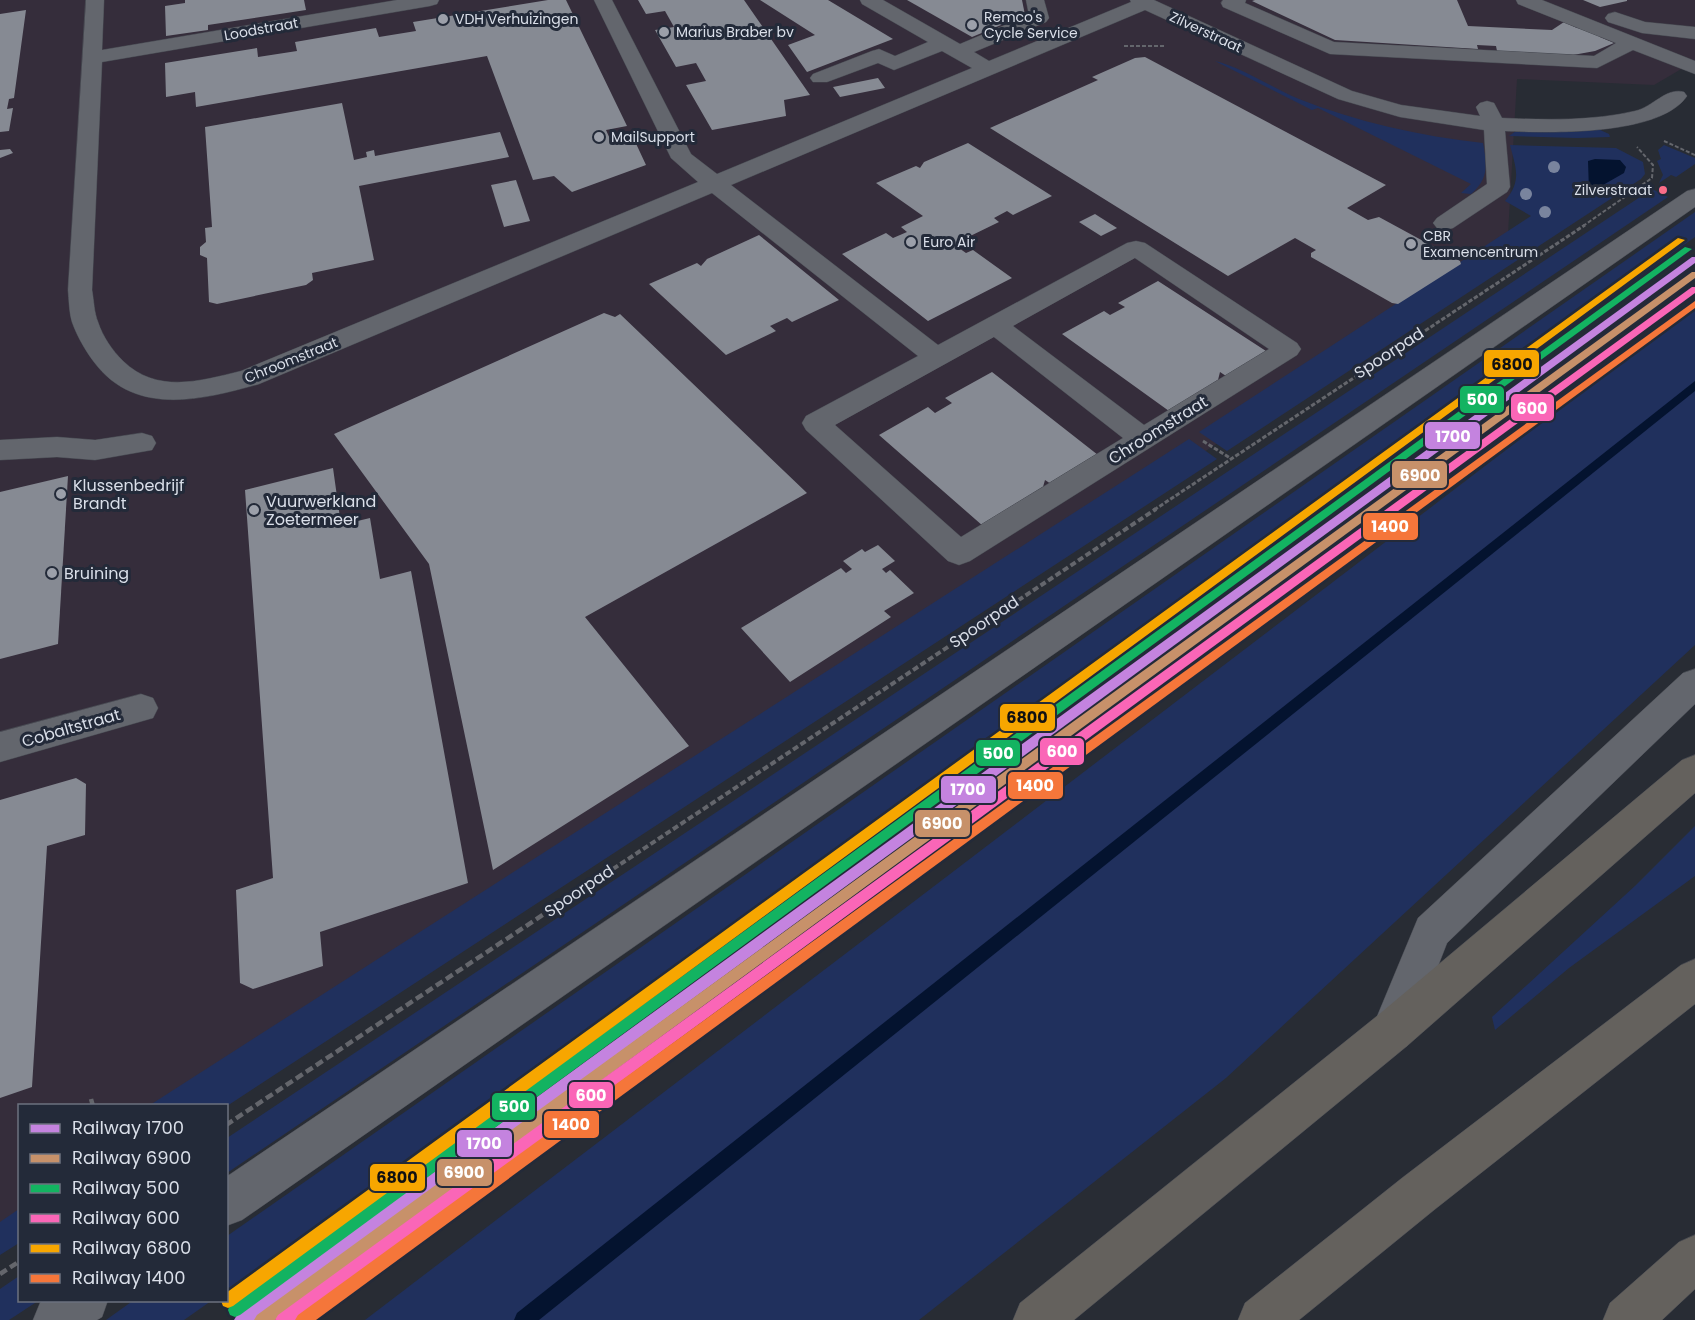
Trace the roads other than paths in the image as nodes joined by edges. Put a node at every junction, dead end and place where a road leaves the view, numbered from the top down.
1 (95, 0) edge
2 (430, 0) edge
3 (603, 0) edge
4 (869, 0) edge
5 (1035, 0) edge
6 (1237, 0) edge
7 (1525, 0) edge
8 (1566, 0) edge
9 (1142, 2) edge
10 (364, 5) edge
11 (1695, 33) edge
12 (1632, 43) junction
13 (951, 48) junction
14 (92, 58) junction
15 (1695, 68) edge
16 (988, 69) junction
17 (820, 78) dead end
18 (1686, 91) edge
19 (1491, 116) junction
20 (714, 184) junction
21 (1695, 196) edge
22 (1445, 222) dead end
23 (995, 325) junction
24 (936, 357) junction
25 (1143, 439) junction
26 (142, 443) dead end
27 (0, 450) edge
28 (1695, 683) edge
29 (141, 708) dead end
30 (0, 747) edge
31 (1695, 771) edge
32 (1695, 979) edge
33 (1392, 1031) junction
34 (228, 1203) edge
35 (1695, 1258) edge
36 (83, 1302) edge
37 (57, 1320) edge
38 (1037, 1320) edge
39 (1262, 1320) edge
40 (1627, 1320) edge

1 - 14 street, Chroomstraat
2 - 10 street, Loodstraat
3 - 20 street
4 - 13 street
5 - 13 street
6 - 12 street
7 - 12 street
8 - 11 street
9 - 16 street, Chroomstraat
9 - 19 street, Zilverstraat
10 - 14 street, Loodstraat
12 - 15 street
13 - 16 street
13 - 17 street
14 - 20 street, Chroomstraat
16 - 20 street, Chroomstraat
18 - 19 street, Zilverstraat
19 - 22 street
20 - 24 street
21 - 34 street
23 - 24 street, Chroomstraat
23 - 25 street
23 - 25 street, Chroomstraat
24 - 25 street, Chroomstraat
26 - 27 street
28 - 33 street
29 - 30 street, Cobaltstraat
31 - 33 highway
32 - 39 highway
33 - 38 highway
35 - 40 highway
36 - 37 street

